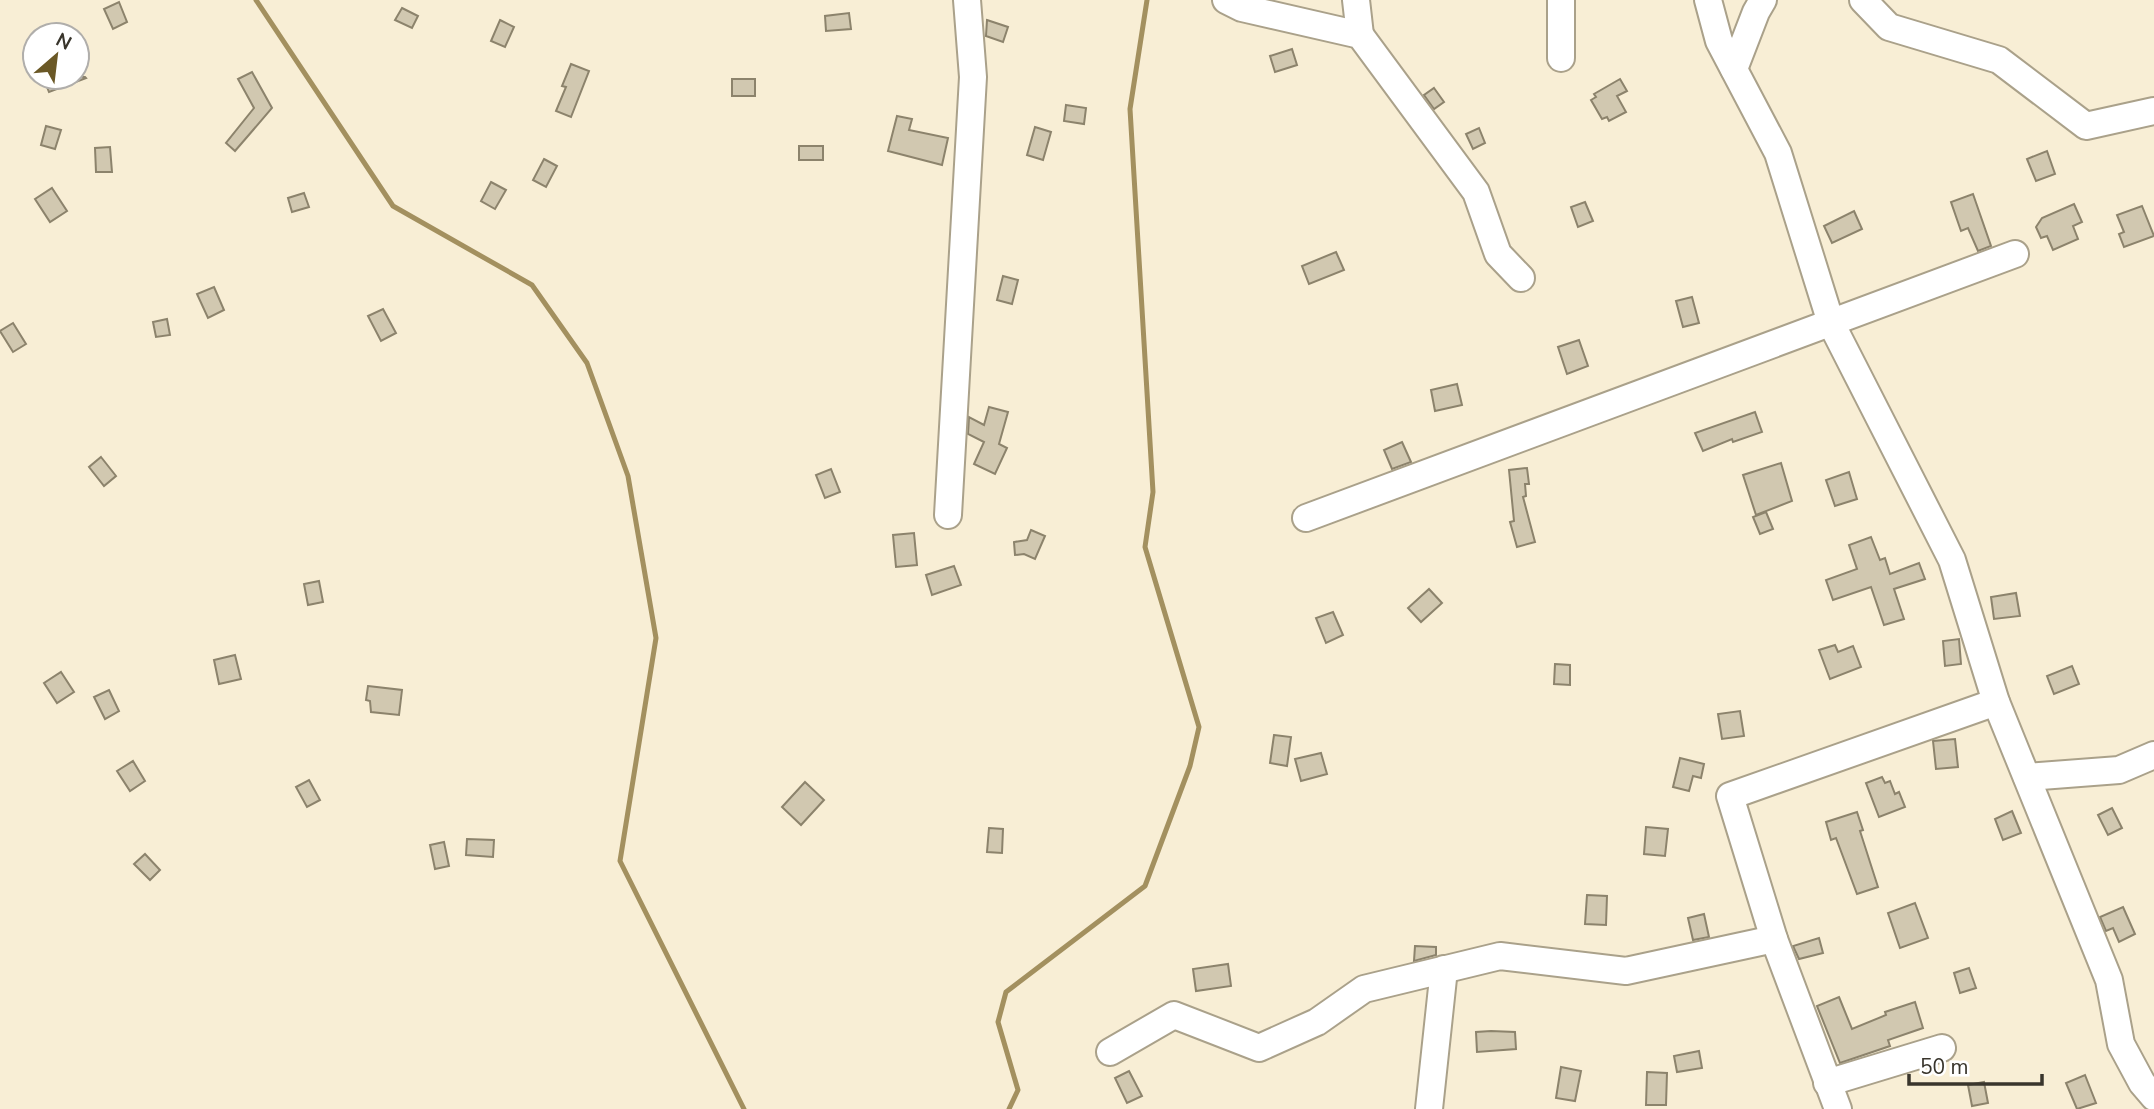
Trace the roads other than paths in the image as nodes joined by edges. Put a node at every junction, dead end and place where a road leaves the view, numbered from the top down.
1 (967, 0) edge
2 (1226, 0) edge
3 (1356, 0) edge
4 (1561, 0) edge
5 (1708, 0) edge
6 (1763, 0) edge
7 (1863, 0) edge
8 (1360, 35) junction
9 (1560, 58) dead end
10 (1734, 69) junction
11 (2154, 111) edge
12 (2015, 254) dead end
13 (1521, 278) dead end
14 (1831, 323) junction
15 (948, 515) dead end
16 (1306, 518) dead end
17 (1996, 702) junction
18 (2154, 755) edge
19 (2026, 777) junction
20 (1774, 939) junction
21 (1444, 970) junction
22 (1942, 1048) dead end
23 (1110, 1052) dead end
24 (1827, 1083) junction
25 (2154, 1097) edge
26 (1429, 1109) edge
27 (1838, 1109) edge

1 - 15 street
2 - 8 street
3 - 8 street
4 - 9 street
5 - 10 street
6 - 10 street
7 - 11 street
8 - 13 street
10 - 14 street
12 - 14 street
14 - 16 street
14 - 17 street
17 - 19 street
17 - 20 street
18 - 19 street
19 - 25 street
20 - 21 street
20 - 24 street
21 - 23 street
21 - 26 street
22 - 24 street
24 - 27 street

